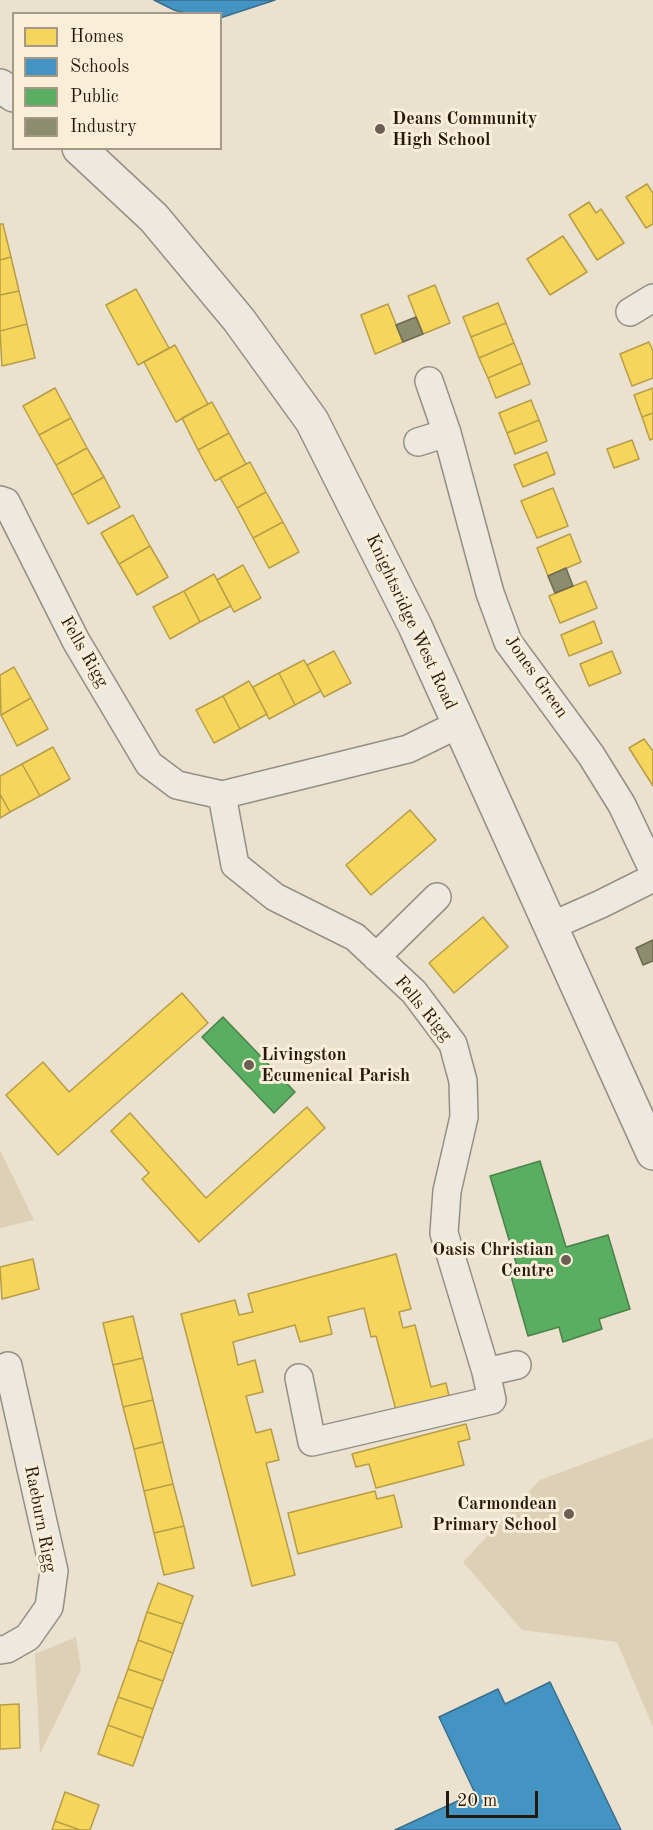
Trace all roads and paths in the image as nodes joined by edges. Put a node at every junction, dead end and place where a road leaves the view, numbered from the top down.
1 (81, 150) edge
2 (429, 381) dead end
3 (447, 433) junction
4 (418, 442) dead end
5 (0, 500) edge
6 (459, 724) junction
7 (222, 795) junction
8 (653, 870) edge
9 (653, 878) edge
10 (437, 897) dead end
11 (549, 927) junction
12 (376, 957) junction
13 (653, 1153) edge
14 (517, 1365) dead end
15 (8, 1366) dead end
16 (486, 1372) junction
17 (299, 1378) dead end
18 (0, 1650) edge

1 - 6 street, Knightsridge West Road
2 - 3 street, Jones Green
3 - 4 street
3 - 8 street, Jones Green
5 - 7 street, Fells Rigg
6 - 7 street, Fells Rigg
6 - 11 street, Knightsridge West Road
7 - 12 street, Fells Rigg
9 - 11 street
10 - 12 street
11 - 13 street, Knightsridge West Road
12 - 16 street, Fells Rigg
14 - 16 street
15 - 18 street, Raeburn Rigg
16 - 17 street, Fells Rigg

